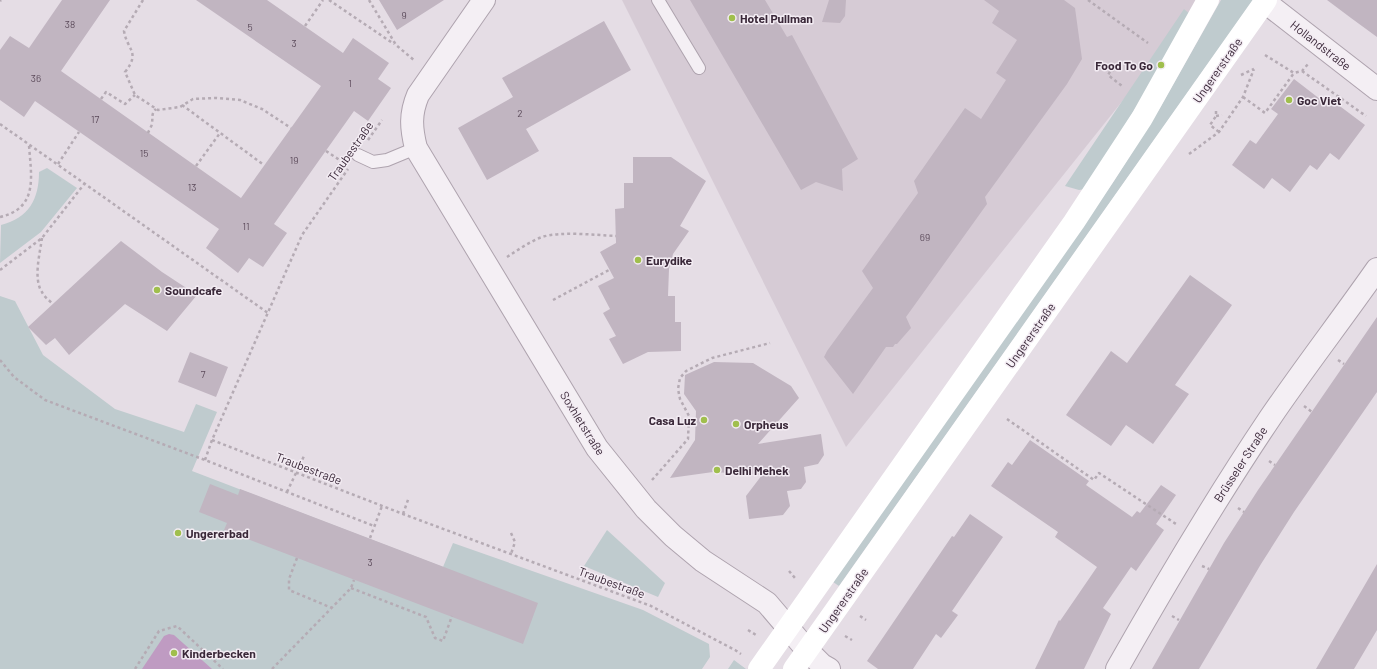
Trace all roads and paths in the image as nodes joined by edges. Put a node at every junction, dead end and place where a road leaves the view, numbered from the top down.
1 (143, 0) edge
2 (323, 0) edge
3 (329, 0) edge
4 (369, 0) edge
5 (484, 0) edge
6 (658, 0) edge
7 (1088, 0) edge
8 (1208, 0) edge
9 (1265, 1) edge
10 (305, 26) dead end
11 (1148, 43) dead end
12 (1321, 45) junction
13 (396, 46) junction
14 (1265, 55) dead end
15 (420, 65) dead end
16 (1111, 66) dead end
17 (699, 68) dead end
18 (1254, 69) dead end
19 (1111, 70) junction
20 (1116, 70) dead end
21 (1302, 72) junction
22 (1294, 73) junction
23 (1122, 86) dead end
24 (1377, 89) edge
25 (135, 95) junction
26 (1243, 97) junction
27 (102, 99) dead end
28 (182, 106) junction
29 (156, 109) junction
30 (1216, 111) dead end
31 (1222, 115) dead end
32 (1216, 116) junction
33 (1366, 116) dead end
34 (382, 120) dead end
35 (0, 124) edge
36 (291, 128) dead end
37 (80, 132) dead end
38 (1219, 132) junction
39 (148, 133) dead end
40 (220, 133) junction
41 (29, 144) junction
42 (416, 148) junction
43 (326, 151) dead end
44 (1189, 154) dead end
45 (358, 155) junction
46 (334, 157) dead end
47 (58, 164) junction
48 (264, 165) dead end
49 (196, 166) dead end
50 (85, 183) junction
51 (0, 217) edge
52 (616, 236) dead end
53 (42, 238) junction
54 (489, 268) junction
55 (1377, 268) edge
56 (0, 270) edge
57 (609, 270) dead end
58 (553, 300) dead end
59 (53, 304) dead end
60 (268, 313) junction
61 (770, 343) dead end
62 (0, 360) edge
63 (1007, 419) dead end
64 (212, 440) junction
65 (304, 456) dead end
66 (205, 460) junction
67 (662, 469) dead end
68 (296, 473) junction
69 (287, 492) junction
70 (410, 497) dead end
71 (382, 506) junction
72 (403, 514) junction
73 (374, 526) junction
74 (512, 534) dead end
75 (1194, 536) junction
76 (370, 538) dead end
77 (512, 554) junction
78 (297, 558) dead end
79 (354, 580) dead end
80 (351, 588) junction
81 (332, 608) junction
82 (452, 616) dead end
83 (788, 627) junction
84 (735, 650) dead end
85 (807, 650) junction
86 (135, 669) edge
87 (223, 669) edge
88 (272, 669) edge
89 (759, 669) edge
90 (794, 669) edge
91 (830, 669) edge
92 (1117, 669) edge

1 - 25 path
2 - 10 path
3 - 13 path
4 - 13 path
5 - 42 street, Soxhletstraße
6 - 17 lane
7 - 11 path
8 - 83 main road
9 - 12 street, Hollandstraße
9 - 85 main road, Ungererstraße
12 - 21 path
12 - 24 street, Hollandstraße
13 - 15 path
14 - 22 path
16 - 19 path
18 - 26 path
19 - 20 path
19 - 23 path
21 - 22 path
21 - 33 path
22 - 26 path
25 - 27 path
25 - 29 path
26 - 38 path
28 - 29 path
28 - 36 path
28 - 40 path
29 - 39 path
30 - 32 path
31 - 32 path
32 - 38 path
34 - 45 path, Traubestraße
35 - 41 path
37 - 47 path
38 - 44 path
40 - 48 path
40 - 49 path
41 - 47 path
41 - 51 path
42 - 45 lane
42 - 54 street, Soxhletstraße
43 - 46 path
45 - 60 path, Traubestraße
47 - 50 path
50 - 53 path
50 - 60 path
52 - 54 path
53 - 56 path
53 - 59 path
54 - 83 street, Soxhletstraße
55 - 75 street, Brüsseler Straße
57 - 58 path
60 - 64 path, Traubestraße
61 - 67 path
62 - 66 path
63 - 75 path
64 - 66 path
64 - 68 path, Traubestraße
65 - 68 path
66 - 69 path
68 - 69 path
68 - 71 path, Traubestraße
69 - 73 path
70 - 72 path
71 - 72 path, Traubestraße
71 - 73 path
72 - 77 path, Traubestraße
73 - 76 path
74 - 77 path
75 - 92 street, Brüsseler Straße
77 - 84 path, Traubestraße
78 - 81 path
79 - 80 path
80 - 81 path
80 - 82 path
81 - 88 path
83 - 85 street, Soxhletstraße
83 - 89 main road
85 - 90 main road, Ungererstraße
85 - 91 street, Soxhletstraße
86 - 87 path

